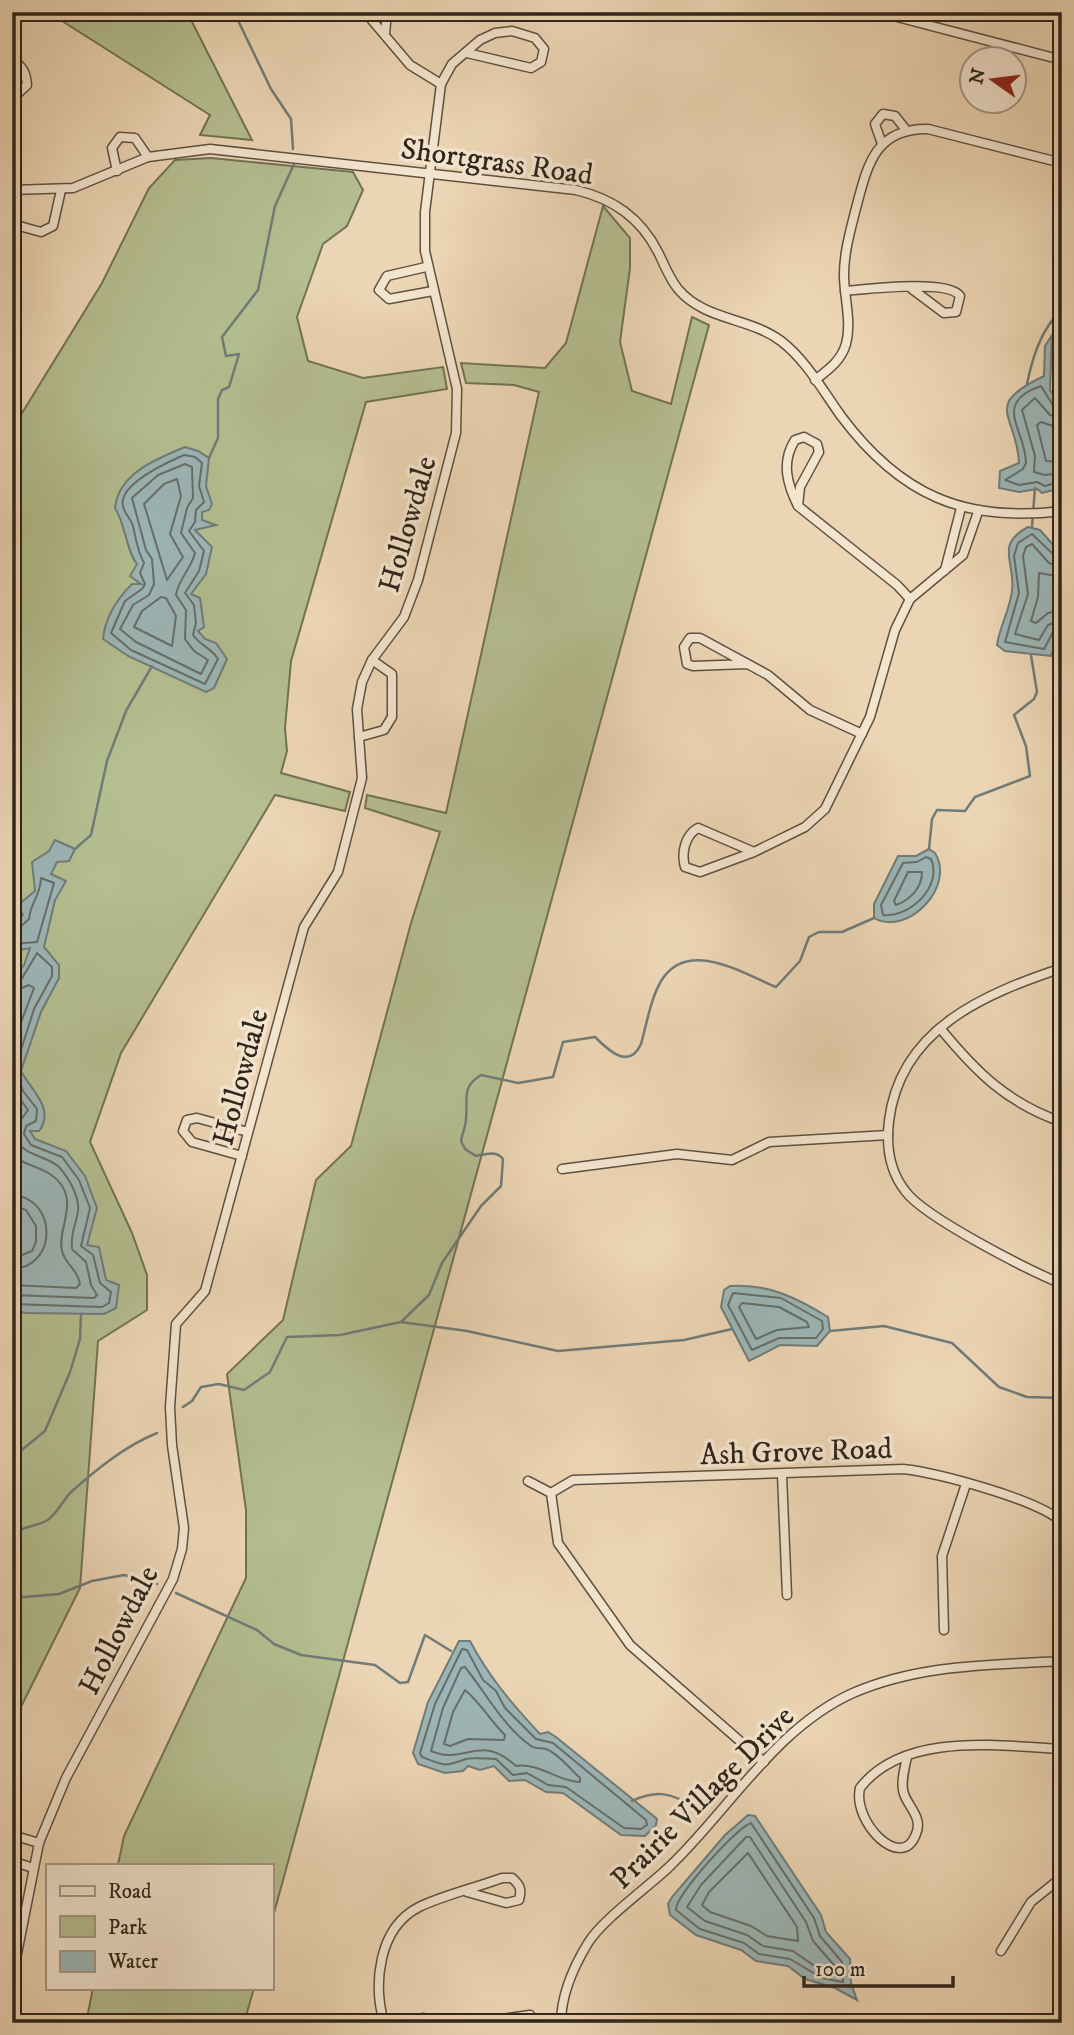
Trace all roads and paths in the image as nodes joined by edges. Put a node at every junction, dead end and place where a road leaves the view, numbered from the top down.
1 (365, 12) edge
2 (387, 12) edge
3 (878, 12) edge
4 (385, 34) junction
5 (467, 53) junction
6 (12, 60) edge
7 (1062, 60) edge
8 (441, 84) junction
9 (12, 99) edge
10 (906, 130) junction
11 (882, 144) junction
12 (148, 157) junction
13 (1062, 163) edge
14 (117, 171) junction
15 (430, 173) junction
16 (12, 190) edge
17 (61, 190) junction
18 (12, 224) edge
19 (426, 267) junction
20 (912, 289) junction
21 (433, 290) junction
22 (845, 291) junction
23 (815, 380) junction
24 (798, 506) junction
25 (961, 508) junction
26 (1062, 511) edge
27 (978, 512) junction
28 (945, 570) junction
29 (910, 599) junction
30 (372, 660) junction
31 (747, 664) junction
32 (862, 734) junction
33 (359, 737) junction
34 (754, 852) junction
35 (1062, 968) edge
36 (940, 1028) junction
37 (1062, 1122) edge
38 (248, 1132) junction
39 (888, 1135) junction
40 (242, 1156) junction
41 (562, 1169) dead end
42 (1062, 1284) edge
43 (782, 1475) junction
44 (528, 1481) dead end
45 (966, 1484) junction
46 (551, 1493) junction
47 (1062, 1522) edge
48 (787, 1595) dead end
49 (944, 1630) dead end
50 (1062, 1661) edge
51 (1062, 1749) edge
52 (907, 1756) junction
53 (764, 1762) junction
54 (12, 1835) edge
55 (39, 1843) junction
56 (12, 1861) edge
57 (33, 1868) junction
58 (1062, 1877) edge
59 (467, 1892) junction
60 (1001, 1951) dead end
61 (12, 1979) edge
62 (530, 2015) dead end
63 (384, 2023) edge
64 (405, 2023) edge
65 (429, 2023) edge
66 (473, 2023) edge
67 (561, 2023) edge

1 - 4 street
2 - 4 street
3 - 7 street
4 - 8 street
5 - 5 street
5 - 8 street
6 - 9 street
8 - 15 street, Hollowdale
10 - 11 street
10 - 11 street
10 - 13 street
11 - 22 street
12 - 14 street, Shortgrass Road
12 - 14 street
12 - 15 street, Shortgrass Road
14 - 17 street, Shortgrass Road
15 - 19 street, Hollowdale
15 - 23 street, Shortgrass Road
16 - 17 street, Shortgrass Road
17 - 18 street
19 - 21 street, Hollowdale
19 - 21 street
20 - 20 street
20 - 22 street
21 - 30 street, Hollowdale
22 - 23 street
23 - 25 street, Shortgrass Road
24 - 24 street
24 - 29 street
25 - 27 street, Shortgrass Road
25 - 28 street
26 - 27 street, Shortgrass Road
27 - 28 street
28 - 29 street
29 - 32 street
30 - 33 street, Hollowdale
30 - 33 street
31 - 31 street
31 - 32 street
32 - 34 street
33 - 38 street, Hollowdale
34 - 34 street
35 - 36 street
36 - 37 street
36 - 39 street
38 - 40 street, Hollowdale
38 - 40 street
39 - 41 street
39 - 42 street
40 - 55 street, Hollowdale
43 - 45 street, Ash Grove Road
43 - 46 street, Ash Grove Road
43 - 48 street
44 - 46 street
45 - 47 street, Ash Grove Road
45 - 49 street
46 - 53 street
50 - 53 street, Prairie Village Drive
51 - 52 street
52 - 52 street
53 - 67 street, Prairie Village Drive
54 - 55 street
55 - 57 street, Hollowdale
56 - 57 street
57 - 61 street, Hollowdale
58 - 60 street
59 - 59 street
59 - 63 street
62 - 66 street
64 - 65 street

